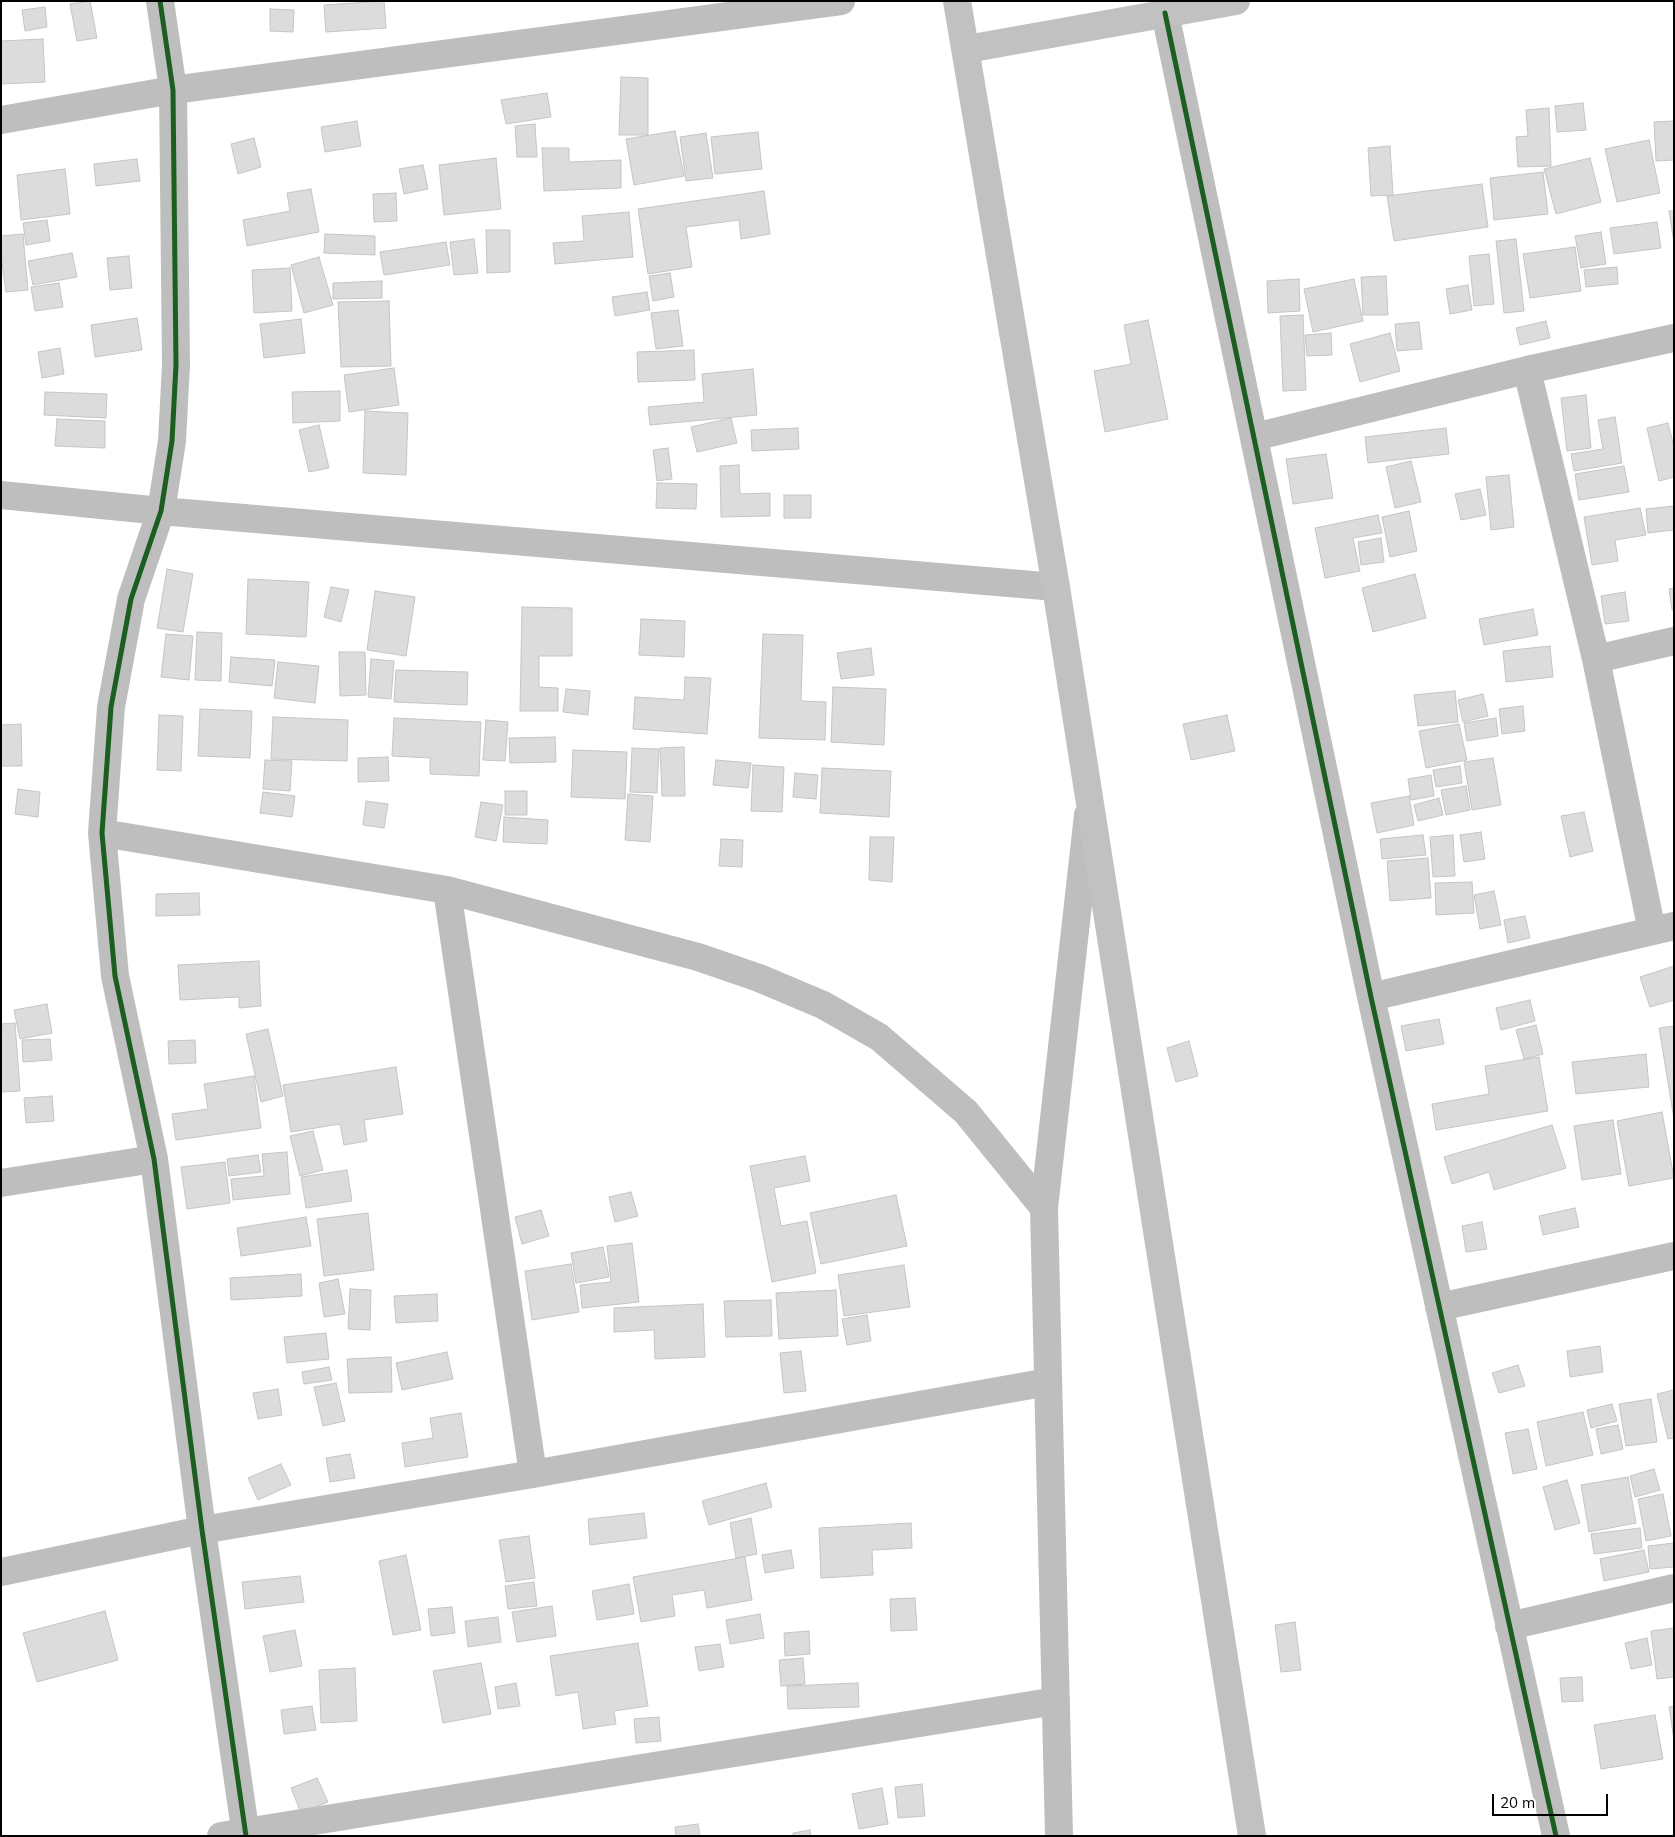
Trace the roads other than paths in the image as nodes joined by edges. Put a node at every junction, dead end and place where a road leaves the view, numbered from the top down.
1 (160, 1) edge
2 (841, 1) edge
3 (958, 1) edge
4 (1236, 1) edge
5 (1166, 12) junction
6 (967, 49) junction
7 (173, 90) junction
8 (1, 120) edge
9 (1674, 338) edge
10 (1527, 370) junction
11 (1254, 438) junction
12 (1, 495) edge
13 (161, 511) junction
14 (1056, 587) junction
15 (1674, 641) edge
16 (1596, 659) junction
17 (1089, 804) junction
18 (102, 834) junction
19 (447, 890) junction
20 (1663, 928) edge
21 (1372, 997) junction
22 (154, 1159) junction
23 (1, 1183) edge
24 (1044, 1208) junction
25 (1674, 1256) edge
26 (1439, 1307) junction
27 (1048, 1382) junction
28 (533, 1474) junction
29 (202, 1530) junction
30 (1, 1572) edge
31 (1674, 1588) edge
32 (1510, 1626) junction
33 (1056, 1701) junction
34 (238, 1834) edge
35 (1059, 1836) edge
36 (1252, 1836) edge
37 (1556, 1836) edge

1 - 7 street
2 - 7 street
3 - 6 main road
4 - 5 main road
5 - 6 main road
5 - 11 street
6 - 14 main road
7 - 8 street
7 - 13 street
9 - 10 street
10 - 11 street
10 - 16 street
11 - 21 street
12 - 13 street
13 - 14 street
13 - 18 street
14 - 17 main road
15 - 16 street
16 - 20 street
17 - 24 street
17 - 36 main road
18 - 19 street
18 - 22 street
19 - 24 street
19 - 28 street
20 - 21 street
21 - 26 street
22 - 23 street
22 - 29 street
24 - 27 street
25 - 26 street
26 - 32 street
27 - 28 street
27 - 33 street
28 - 29 street
29 - 30 street
29 - 34 street
31 - 32 street
32 - 37 street
33 - 34 street
33 - 35 street

